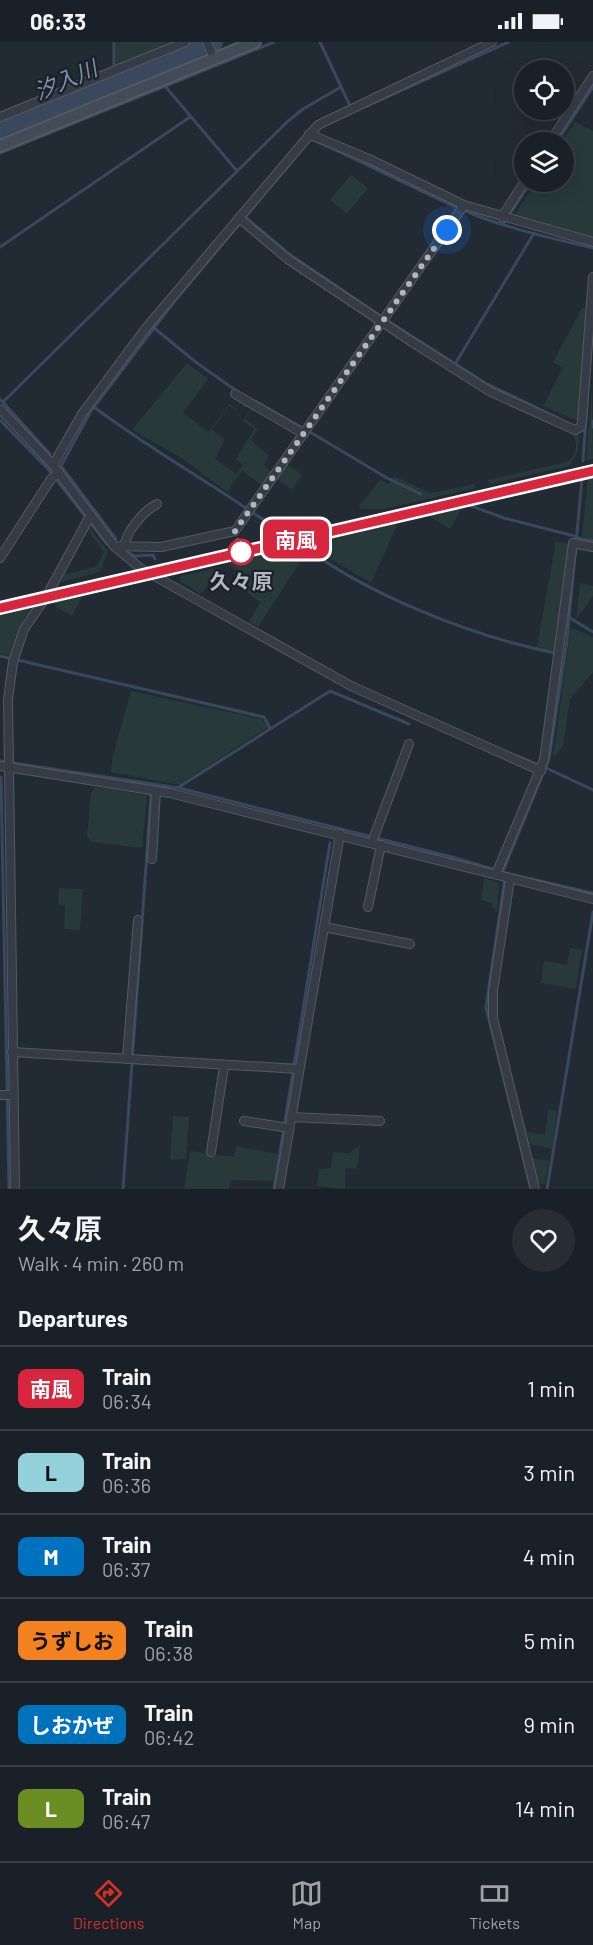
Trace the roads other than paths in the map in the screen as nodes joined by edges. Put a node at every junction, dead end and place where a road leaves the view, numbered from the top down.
1 (184, 42) edge
2 (207, 42) edge
3 (255, 42) edge
4 (492, 42) edge
5 (212, 56) junction
6 (593, 76) edge
7 (0, 117) edge
8 (557, 132) edge
9 (309, 134) junction
10 (0, 146) edge
11 (519, 192) edge
12 (462, 208) junction
13 (505, 218) junction
14 (241, 220) junction
15 (593, 242) edge
16 (593, 278) edge
17 (382, 323) junction
18 (236, 394) dead end
19 (0, 410) edge
20 (304, 434) junction
21 (53, 465) junction
22 (55, 476) junction
23 (157, 504) dead end
24 (87, 519) junction
25 (114, 546) junction
26 (124, 547) junction
27 (593, 547) edge
28 (0, 558) edge
29 (409, 744) dead end
30 (6, 764) edge
31 (541, 771) junction
32 (156, 790) junction
33 (340, 834) junction
34 (372, 842) junction
35 (381, 845) junction
36 (152, 859) dead end
37 (502, 874) junction
38 (593, 899) edge
39 (368, 907) dead end
40 (138, 920) dead end
41 (324, 927) junction
42 (410, 944) dead end
43 (12, 1052) junction
44 (131, 1059) junction
45 (224, 1066) junction
46 (295, 1069) junction
47 (6, 1095) edge
48 (291, 1117) junction
49 (244, 1121) dead end
50 (380, 1121) dead end
51 (290, 1128) junction
52 (211, 1152) dead end
53 (15, 1189) edge
54 (279, 1189) edge
55 (535, 1189) edge

1 - 7 street
2 - 5 street
3 - 5 main road
4 - 9 street
5 - 10 main road
6 - 8 street
9 - 12 street
9 - 14 street
11 - 13 street
12 - 13 street
12 - 17 street
13 - 15 street
14 - 17 street
14 - 21 street
16 - 17 street
17 - 20 street
18 - 20 street
19 - 21 street
20 - 26 street
21 - 22 street
22 - 24 street
22 - 28 street
23 - 26 street
24 - 25 street
24 - 30 street
25 - 26 street
25 - 31 street
27 - 31 street
29 - 34 street
30 - 32 street
30 - 43 street
31 - 37 street
32 - 33 street
32 - 36 street
33 - 34 street
33 - 41 street
34 - 35 street
35 - 37 street
35 - 39 street
37 - 38 street
37 - 55 street
40 - 44 street
41 - 42 street
41 - 46 street
43 - 44 street
43 - 47 street
44 - 45 street
45 - 46 street
45 - 52 street
46 - 48 street
47 - 53 street
48 - 50 street
48 - 51 street
49 - 51 street
51 - 54 street

